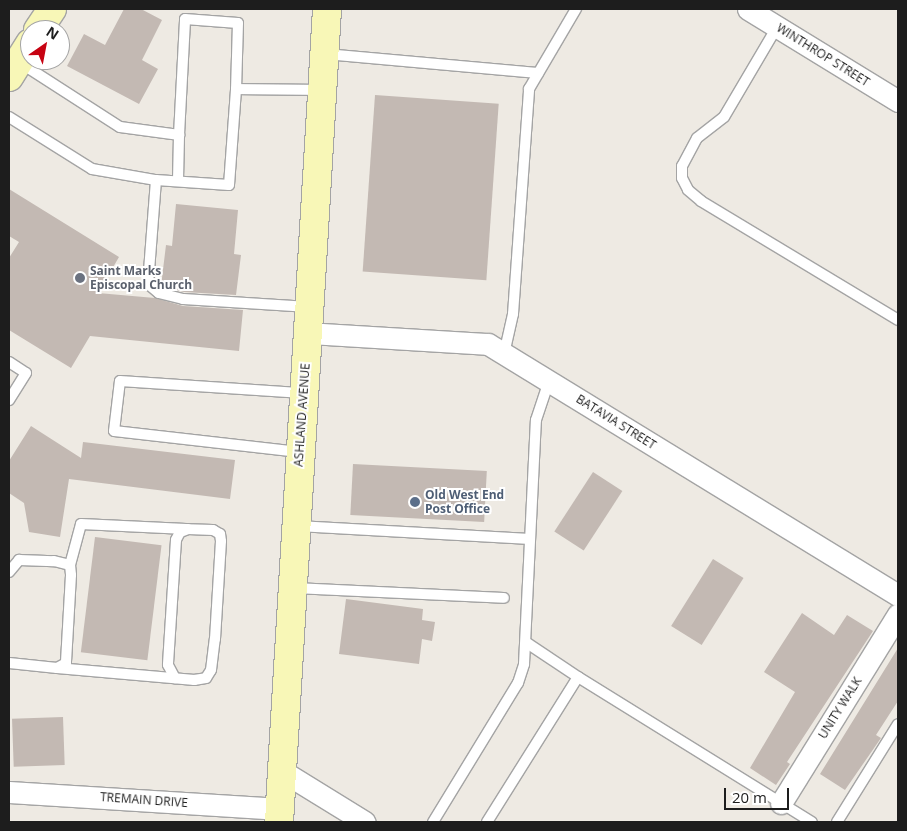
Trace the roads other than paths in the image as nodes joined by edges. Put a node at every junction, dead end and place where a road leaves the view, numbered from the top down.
1 (52, 9) edge
2 (327, 9) edge
3 (576, 9) edge
4 (757, 11) edge
5 (45, 20) edge
6 (778, 27) junction
7 (324, 54) junction
8 (19, 61) edge
9 (538, 73) junction
10 (236, 89) junction
11 (322, 90) junction
12 (898, 101) edge
13 (9, 117) edge
14 (179, 135) junction
15 (156, 180) junction
16 (178, 180) junction
17 (309, 320) junction
18 (898, 320) edge
19 (504, 354) junction
20 (9, 362) edge
21 (549, 381) junction
22 (304, 393) junction
23 (9, 400) edge
24 (299, 452) junction
25 (297, 526) junction
26 (188, 529) junction
27 (530, 539) junction
28 (70, 565) junction
29 (9, 572) edge
30 (293, 588) junction
31 (898, 595) edge
32 (504, 598) dead end
33 (898, 614) edge
34 (526, 643) junction
35 (9, 663) edge
36 (57, 668) junction
37 (578, 677) junction
38 (175, 678) junction
39 (898, 724) edge
40 (282, 771) junction
41 (9, 792) edge
42 (781, 803) junction
43 (280, 816) edge
44 (365, 822) edge
45 (433, 822) edge
46 (487, 822) edge
47 (812, 822) edge
48 (837, 822) edge

1 - 5 street
2 - 7 street, ASHLAND AVENUE
3 - 9 lane
4 - 6 street, WINTHROP STREET
6 - 12 street, WINTHROP STREET
6 - 18 lane
7 - 9 lane
7 - 11 street, ASHLAND AVENUE
8 - 14 lane
9 - 19 lane
10 - 11 lane
10 - 14 lane
10 - 16 lane
11 - 17 street, ASHLAND AVENUE
13 - 15 lane
14 - 16 lane
15 - 16 lane
15 - 17 lane
17 - 19 street, BATAVIA STREET
17 - 22 street, ASHLAND AVENUE
19 - 21 street, BATAVIA STREET
20 - 23 lane
21 - 27 lane
21 - 31 street, BATAVIA STREET
22 - 24 street, ASHLAND AVENUE
22 - 24 lane
24 - 25 street, ASHLAND AVENUE
25 - 27 lane
25 - 30 street, ASHLAND AVENUE
26 - 28 lane
26 - 38 lane
26 - 38 lane
27 - 34 lane
28 - 29 lane
28 - 36 lane
30 - 32 lane
30 - 40 street, ASHLAND AVENUE
33 - 42 street, UNITY WALK
34 - 37 lane
34 - 45 lane
35 - 36 lane
36 - 38 lane
37 - 42 lane
37 - 46 lane
39 - 48 lane
40 - 43 street, ASHLAND AVENUE
40 - 44 street
41 - 43 street, TREMAIN DRIVE
42 - 47 lane

